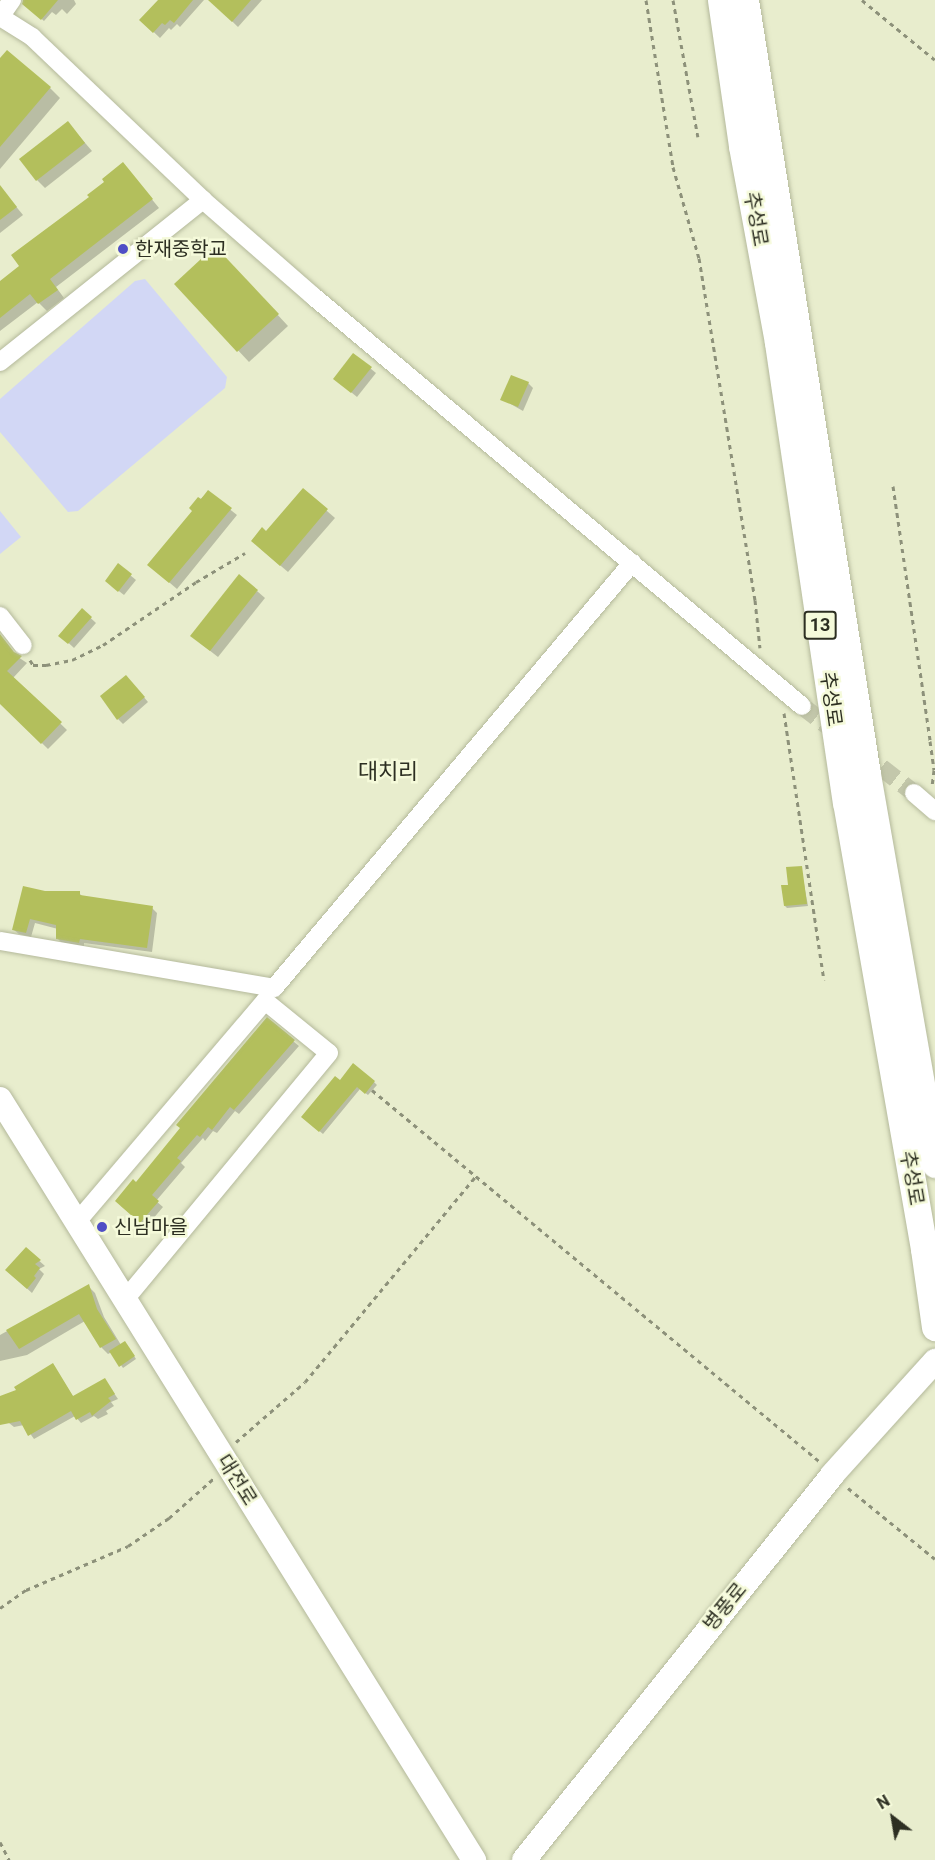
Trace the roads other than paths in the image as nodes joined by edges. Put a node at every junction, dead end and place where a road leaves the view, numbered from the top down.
1 (12, 0) edge
2 (721, 0) edge
3 (746, 0) edge
4 (1, 17) edge
5 (203, 200) junction
6 (0, 362) edge
7 (632, 562) junction
8 (0, 616) edge
9 (23, 645) road end
10 (802, 706) tunnel mouth
11 (914, 793) tunnel mouth
12 (932, 808) edge
13 (0, 941) edge
14 (270, 995) junction
15 (0, 1099) edge
16 (935, 1164) edge
17 (76, 1223) junction
18 (125, 1300) junction
19 (935, 1326) edge
20 (935, 1361) edge
21 (474, 1860) edge
22 (524, 1860) edge

1 - 4 street
2 - 19 main road, 추성로 / 13
3 - 16 main road, 추성로 / 13
4 - 5 street
5 - 6 street
5 - 7 street
7 - 10 street
7 - 14 street
8 - 9 street
11 - 12 street
13 - 14 street
14 - 17 street
14 - 18 street
15 - 17 street, 대전로
17 - 18 street, 대전로
18 - 21 street, 대전로
20 - 22 street, 병풍로

